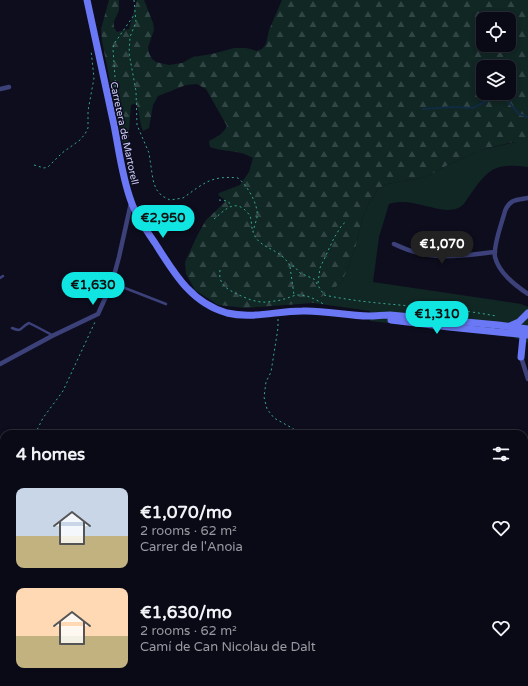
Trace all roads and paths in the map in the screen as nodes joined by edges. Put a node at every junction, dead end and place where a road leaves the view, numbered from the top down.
1 (87, 0) edge
2 (134, 0) edge
3 (134, 15) junction
4 (91, 49) dead end
5 (10, 87) dead end
6 (0, 89) edge
7 (110, 107) junction
8 (34, 165) dead end
9 (528, 198) edge
10 (219, 200) dead end
11 (131, 203) junction
12 (233, 206) junction
13 (214, 219) dead end
14 (347, 221) dead end
15 (253, 232) junction
16 (394, 244) dead end
17 (495, 252) junction
18 (290, 266) junction
19 (220, 270) dead end
20 (4, 276) dead end
21 (0, 278) edge
22 (112, 283) junction
23 (318, 284) junction
24 (528, 294) edge
25 (294, 296) junction
26 (166, 304) dead end
27 (332, 312) junction
28 (277, 313) junction
29 (98, 314) junction
30 (528, 314) edge
31 (369, 316) junction
32 (498, 325) junction
33 (12, 328) dead end
34 (509, 329) junction
35 (526, 332) edge
36 (52, 336) junction
37 (528, 338) edge
38 (520, 343) junction
39 (522, 356) joint
40 (0, 364) edge
41 (528, 379) edge
42 (37, 430) edge
43 (295, 430) edge

1 - 7 main road, Carretera de Martorell
2 - 3 path
3 - 7 path
3 - 15 path
4 - 8 path
5 - 6 street
7 - 11 main road, Carretera de Martorell
9 - 17 street
10 - 12 path
11 - 22 street
11 - 28 main road, Carretera de Martorell
12 - 13 path
12 - 15 path
14 - 23 path
15 - 18 path
16 - 17 street
17 - 24 street
18 - 23 path
18 - 25 path
19 - 25 path
20 - 21 lane
22 - 26 lane
22 - 29 street
23 - 32 path
25 - 27 path
27 - 28 main road, Carretera de Martorell
27 - 31 main road, Carretera de Martorell
28 - 43 path
29 - 36 street
29 - 42 path
30 - 34 main road
31 - 32 main road, Carretera de Martorell
31 - 34 main road
32 - 34 main road, Carretera de Martorell
32 - 35 main road
33 - 36 lane
34 - 35 main road, Carretera de Martorell
34 - 38 main road
35 - 38 main road
36 - 40 street
37 - 38 main road
38 - 39 main road
39 - 41 street

